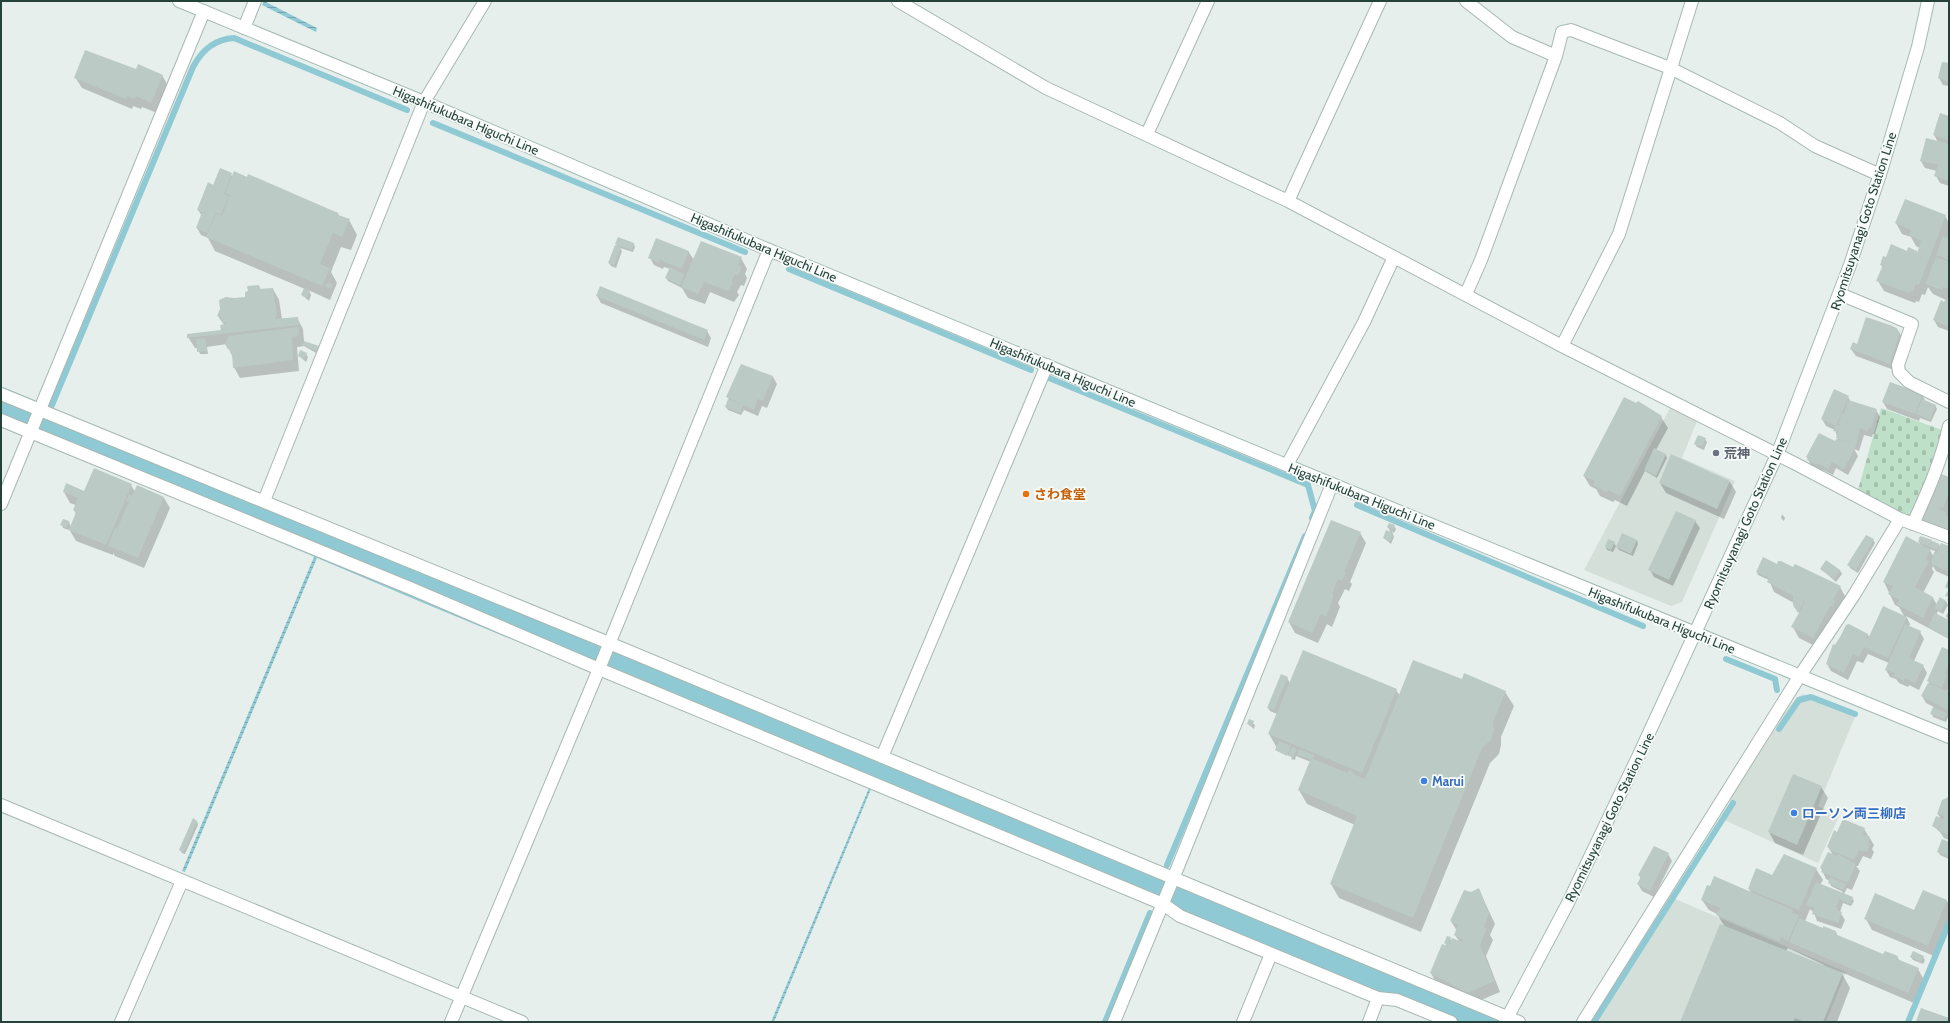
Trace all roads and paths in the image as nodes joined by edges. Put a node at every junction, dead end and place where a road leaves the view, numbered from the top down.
1 (179, 1) edge
2 (255, 1) edge
3 (485, 1) edge
4 (898, 1) edge
5 (1208, 1) edge
6 (1380, 1) edge
7 (1466, 1) edge
8 (1692, 1) edge
9 (1928, 1) edge
10 (204, 12) junction
11 (244, 28) junction
12 (1556, 56) junction
13 (1670, 68) junction
14 (424, 102) junction
15 (1147, 134) junction
16 (1880, 174) junction
17 (1288, 201) junction
18 (769, 250) junction
19 (1394, 257) junction
20 (1466, 294) junction
21 (1840, 294) junction
22 (1562, 346) junction
23 (1047, 365) junction
24 (1, 394) edge
25 (1949, 402) edge
26 (39, 410) junction
27 (1, 420) edge
28 (1949, 426) edge
29 (30, 432) junction
30 (1777, 455) junction
31 (1287, 465) junction
32 (1332, 484) junction
33 (264, 501) junction
34 (1, 504) edge
35 (1900, 519) junction
36 (1913, 524) junction
37 (1949, 538) edge
38 (1694, 633) junction
39 (609, 644) junction
40 (599, 668) junction
41 (1800, 677) junction
42 (1949, 738) edge
43 (882, 757) junction
44 (1, 805) edge
45 (1173, 879) junction
46 (182, 882) junction
47 (1163, 904) junction
48 (1271, 954) junction
49 (462, 997) junction
50 (1378, 998) junction
51 (1506, 1020) edge
52 (121, 1022) edge
53 (451, 1022) edge
54 (522, 1022) edge
55 (1114, 1022) edge
56 (1243, 1022) edge
57 (1369, 1022) edge
58 (1451, 1022) edge
59 (1519, 1022) edge
60 (1583, 1022) edge

1 - 10 street, Higashifukubara Higuchi Line
2 - 11 street
3 - 14 street
4 - 15 street
5 - 15 street
6 - 17 street
7 - 12 street
8 - 13 street
9 - 16 street, Ryomitsuyanagi Goto Station Line
10 - 11 street, Higashifukubara Higuchi Line
10 - 26 street
11 - 14 street, Higashifukubara Higuchi Line
12 - 13 street
12 - 20 street
13 - 16 street
13 - 22 street
14 - 18 street, Higashifukubara Higuchi Line
14 - 33 street
15 - 17 street
16 - 21 street, Ryomitsuyanagi Goto Station Line
17 - 19 street
18 - 23 street, Higashifukubara Higuchi Line
18 - 39 street
19 - 20 street
19 - 31 street
20 - 22 street
21 - 25 street
21 - 30 street, Ryomitsuyanagi Goto Station Line
22 - 30 street
23 - 31 street, Higashifukubara Higuchi Line
23 - 43 street
24 - 26 street
26 - 29 street
26 - 33 street
27 - 29 street
28 - 36 street
29 - 34 street
29 - 40 street
30 - 35 street
30 - 38 street, Ryomitsuyanagi Goto Station Line
31 - 32 street, Higashifukubara Higuchi Line
32 - 38 street, Higashifukubara Higuchi Line
32 - 45 street
33 - 39 street
35 - 36 street
35 - 41 street
36 - 37 street
38 - 41 street, Higashifukubara Higuchi Line
38 - 51 street, Ryomitsuyanagi Goto Station Line
39 - 40 street
39 - 43 street
40 - 47 street
40 - 49 street
41 - 42 street, Higashifukubara Higuchi Line
41 - 60 street
43 - 45 street
44 - 46 street
45 - 47 street
45 - 51 street
46 - 49 street
46 - 52 street
47 - 48 street
47 - 55 street
48 - 50 street
48 - 56 street
49 - 53 street
49 - 54 street
50 - 57 street
50 - 58 street
51 - 59 street

